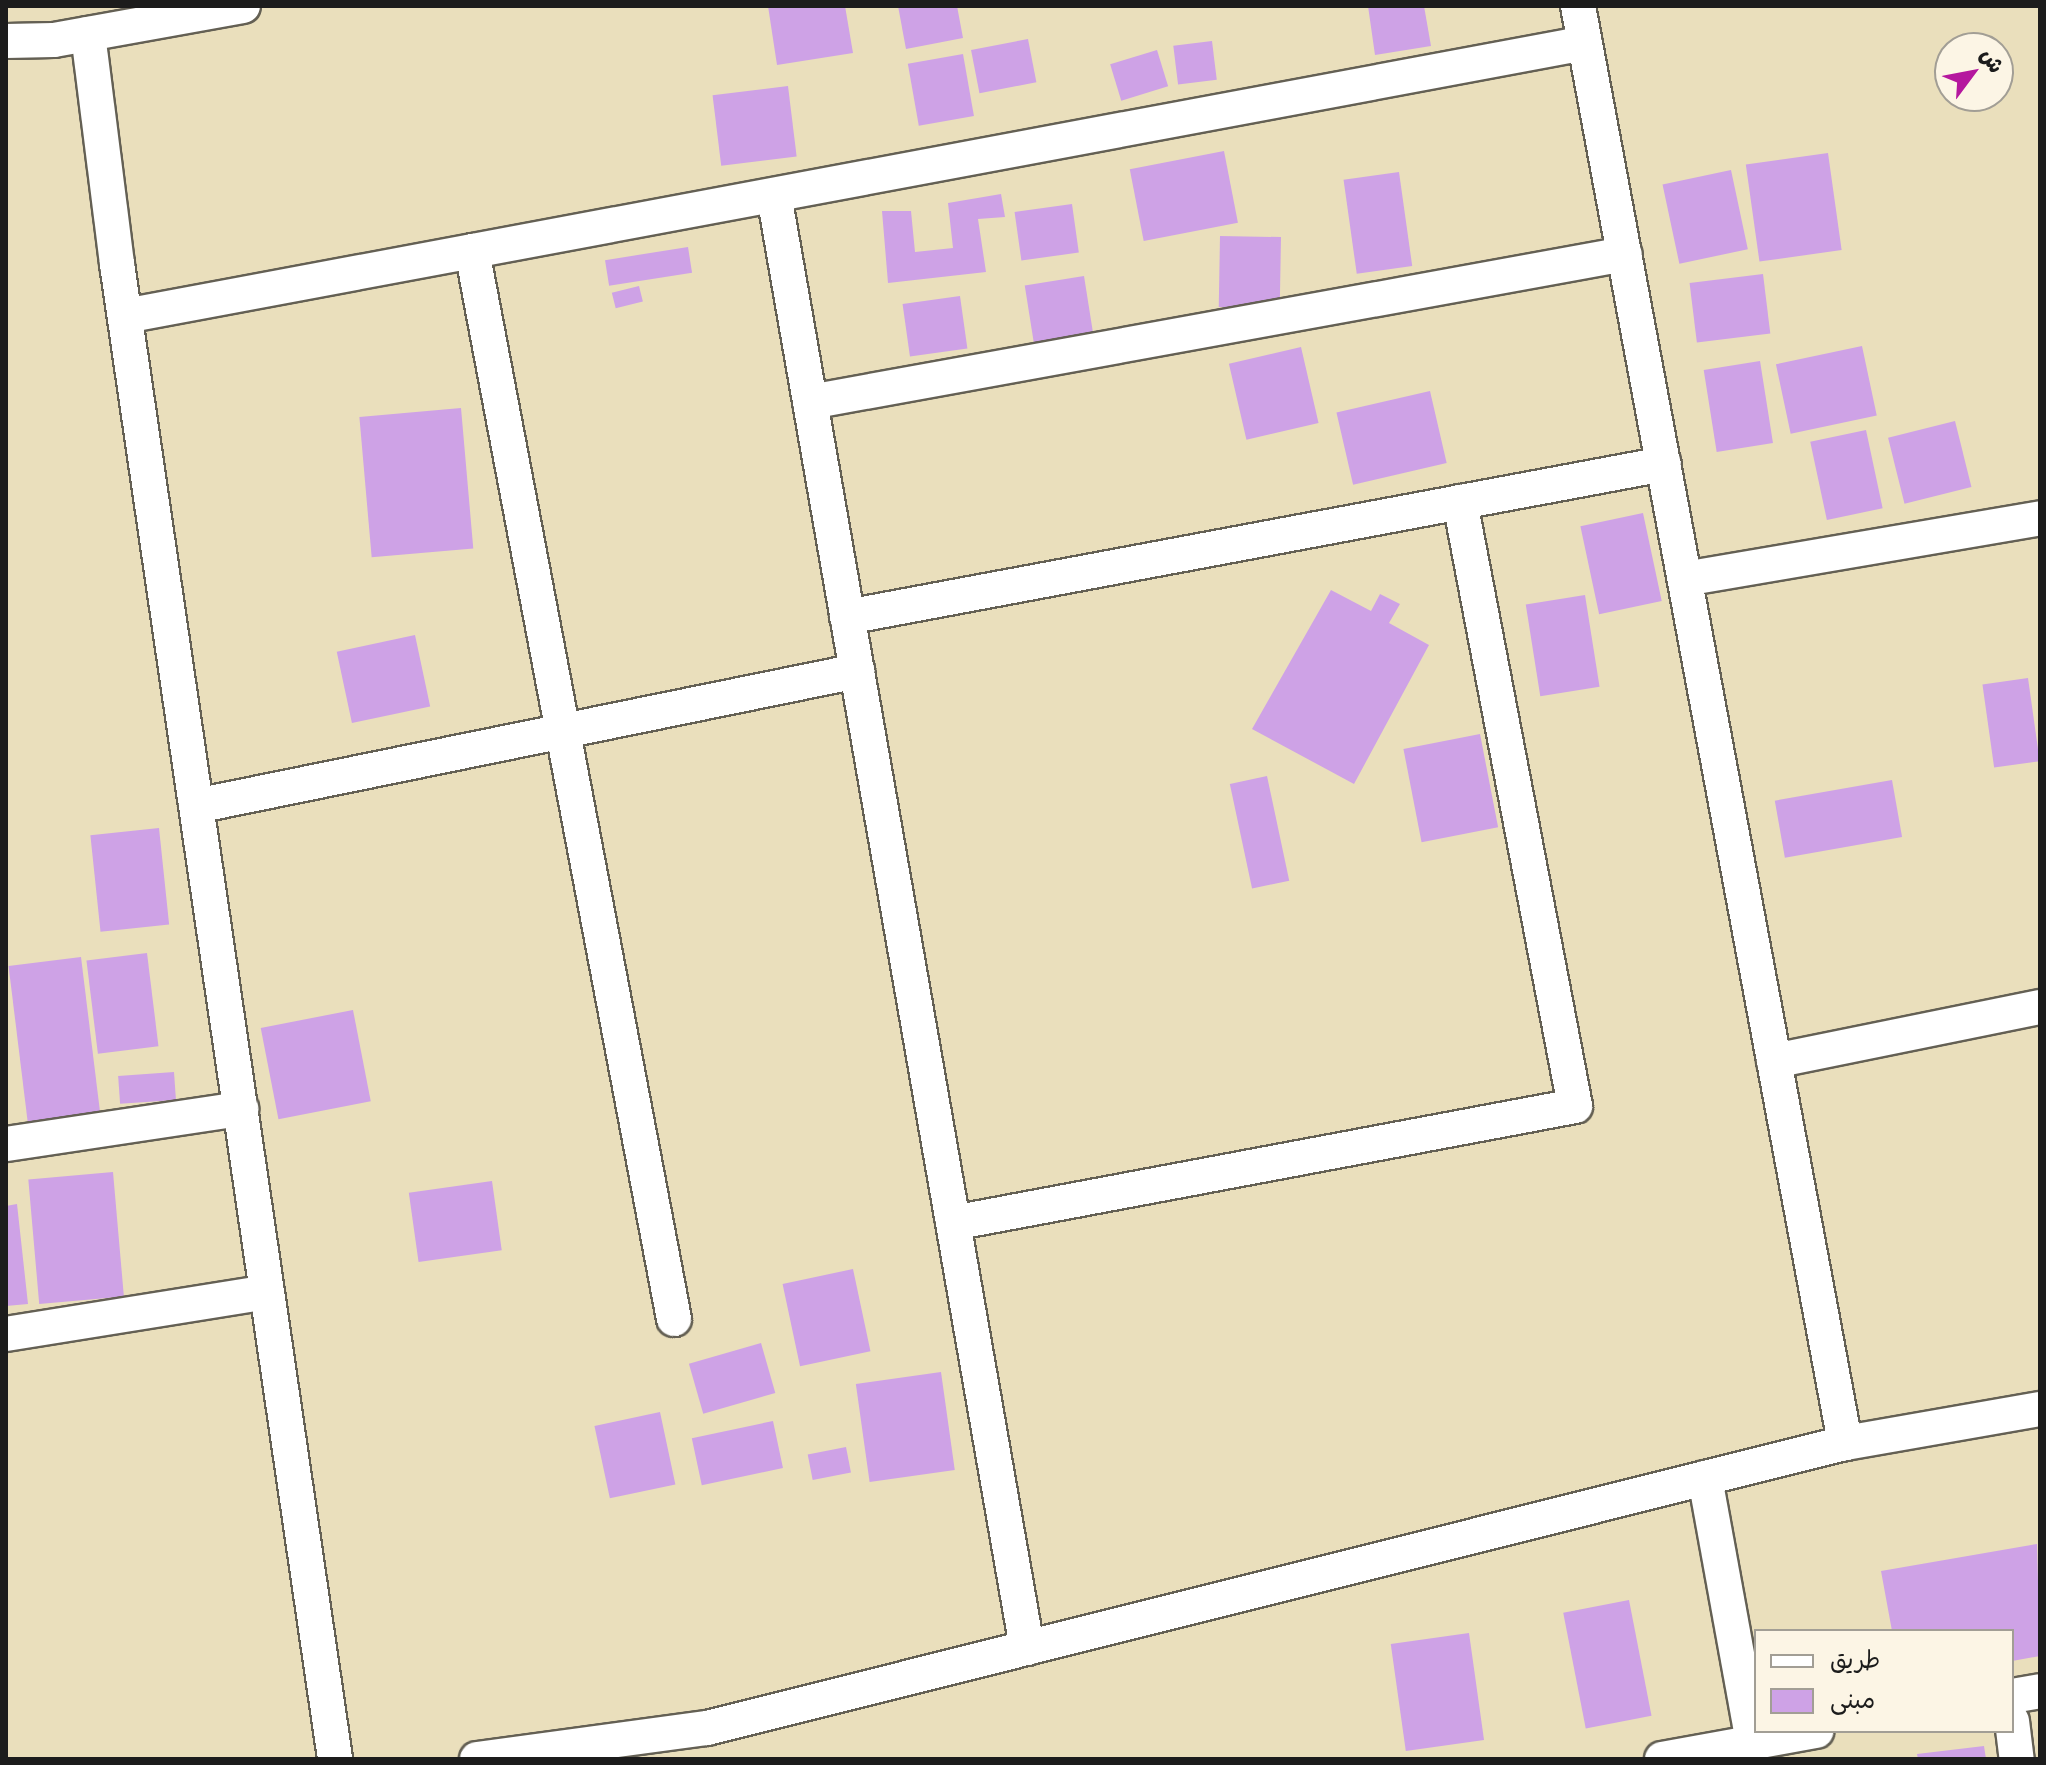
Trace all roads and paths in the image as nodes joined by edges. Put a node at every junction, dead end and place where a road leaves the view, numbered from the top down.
1 (243, 6) edge
2 (1578, 6) edge
3 (88, 34) junction
4 (6, 41) edge
5 (1585, 43) junction
6 (774, 195) junction
7 (472, 251) junction
8 (1625, 254) junction
9 (125, 316) junction
10 (810, 402) junction
11 (1664, 464) junction
12 (1460, 502) junction
13 (2040, 518) edge
14 (1685, 579) junction
15 (847, 617) junction
16 (857, 671) junction
17 (563, 731) junction
18 (196, 806) junction
19 (2040, 1007) edge
20 (1774, 1061) junction
21 (241, 1109) junction
22 (6, 1144) edge
23 (953, 1223) junction
24 (267, 1292) junction
25 (674, 1319) dead end
26 (6, 1334) edge
27 (2040, 1409) edge
28 (1845, 1443) junction
29 (1705, 1478) junction
30 (1027, 1648) junction
31 (2040, 1691) edge
32 (2014, 1696) edge
33 (1805, 1733) edge
34 (2014, 1733) edge
35 (1753, 1742) junction
36 (1673, 1758) edge
37 (335, 1759) edge
38 (477, 1759) edge
39 (2017, 1759) edge

1 - 3 street
2 - 5 street
3 - 4 street
3 - 9 street
5 - 6 street
5 - 8 street
6 - 7 street
6 - 10 street
7 - 9 street
7 - 17 street
8 - 10 street
8 - 11 street
9 - 18 street
10 - 15 street
11 - 12 street
11 - 14 street
12 - 15 street
12 - 23 street
13 - 14 street
14 - 20 street
15 - 16 street
16 - 17 street
16 - 23 street
17 - 18 street
17 - 25 street
18 - 21 street
19 - 20 street
20 - 28 street
21 - 22 street
21 - 24 street
23 - 30 street
24 - 26 street
24 - 37 street
27 - 28 street
28 - 29 street
29 - 30 street
29 - 35 street
30 - 38 street
31 - 32 street
33 - 35 street
34 - 39 street
35 - 36 street

